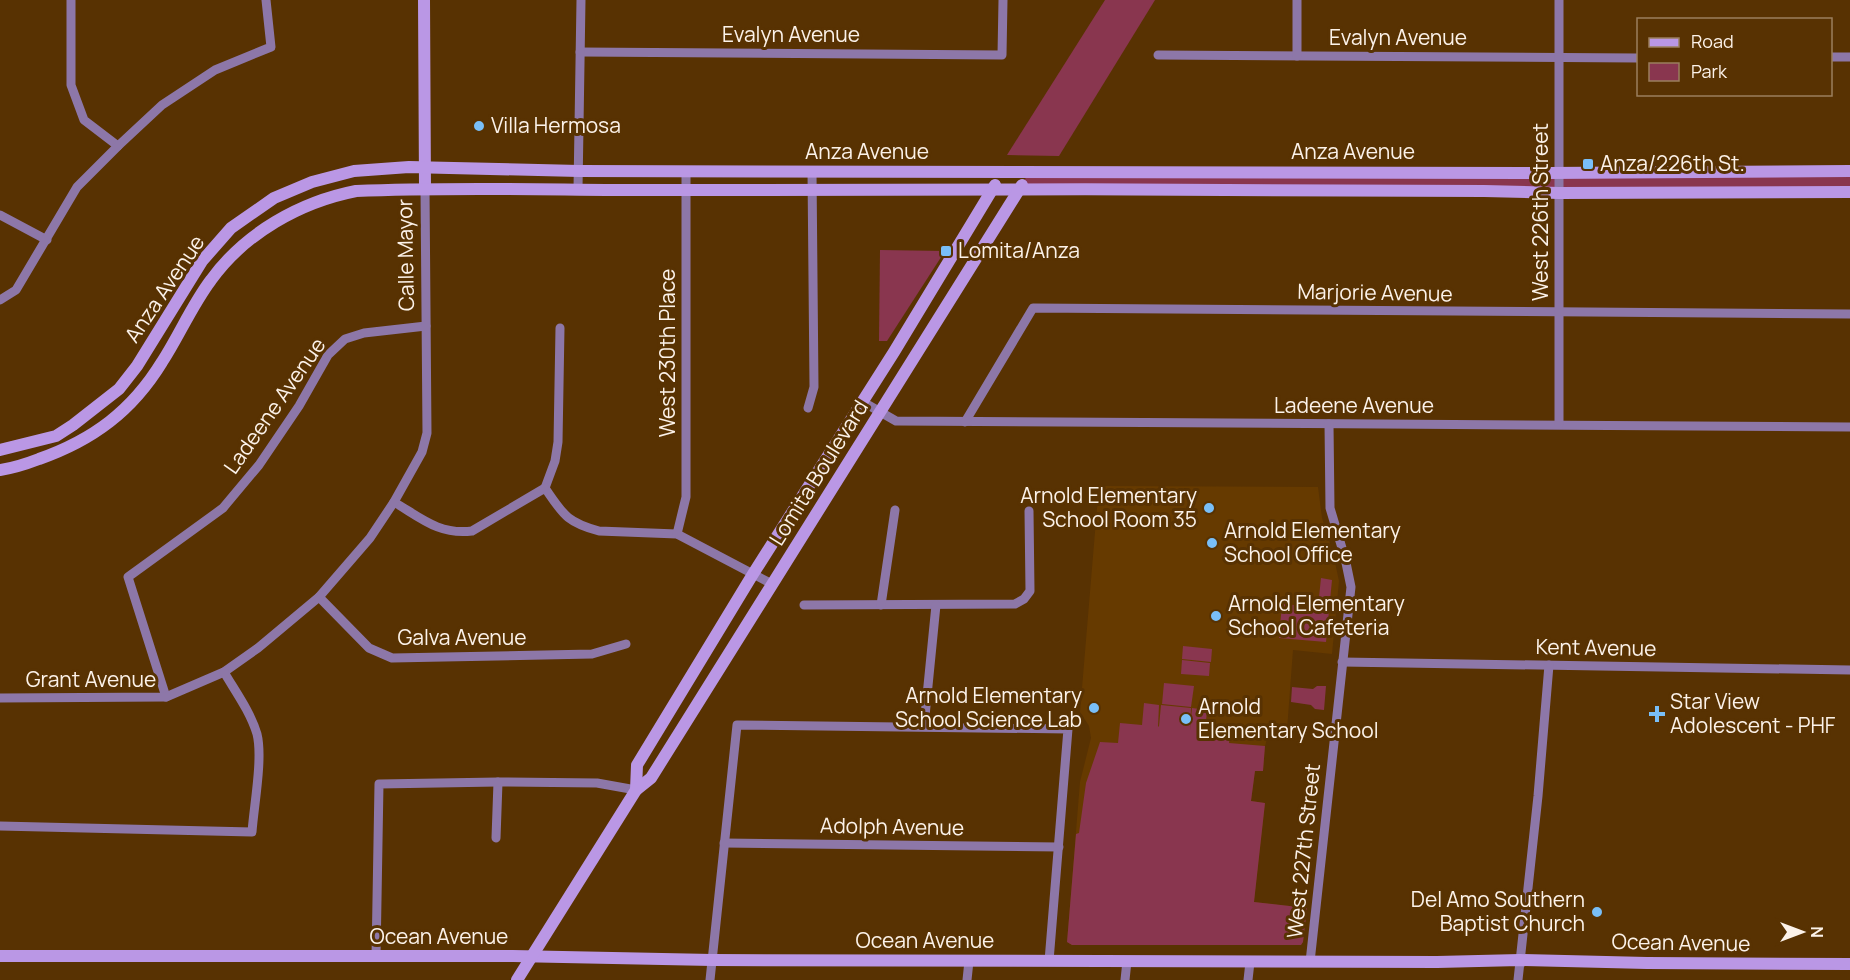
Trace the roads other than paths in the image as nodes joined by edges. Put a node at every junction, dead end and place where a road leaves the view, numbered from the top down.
1 (71, 0) edge
2 (266, 0) edge
3 (424, 0) edge
4 (580, 0) edge
5 (1003, 0) edge
6 (1297, 0) edge
7 (1559, 0) edge
8 (580, 52) junction
9 (1158, 55) dead end
10 (1297, 56) junction
11 (1832, 57) edge
12 (1850, 57) edge
13 (1559, 58) junction
14 (1637, 58) edge
15 (118, 146) junction
16 (425, 167) junction
17 (579, 171) junction
18 (686, 171) junction
19 (812, 171) junction
20 (1003, 171) junction
21 (1030, 171) junction
22 (1850, 171) edge
23 (1559, 173) junction
24 (425, 188) junction
25 (578, 189) junction
26 (812, 189) junction
27 (992, 189) junction
28 (1019, 189) junction
29 (686, 190) junction
30 (1850, 192) edge
31 (1559, 193) junction
32 (0, 215) edge
33 (47, 240) junction
34 (0, 300) edge
35 (1559, 313) junction
36 (1850, 315) edge
37 (426, 326) junction
38 (560, 328) dead end
39 (862, 402) junction
40 (808, 408) dead end
41 (880, 412) junction
42 (965, 422) junction
43 (1329, 424) junction
44 (1559, 424) junction
45 (1850, 427) edge
46 (0, 450) edge
47 (0, 470) edge
48 (544, 488) junction
49 (393, 502) junction
50 (895, 510) dead end
51 (1029, 511) dead end
52 (677, 534) junction
53 (753, 574) junction
54 (772, 584) junction
55 (319, 597) junction
56 (804, 605) dead end
57 (882, 605) junction
58 (936, 605) junction
59 (626, 644) dead end
60 (1342, 662) junction
61 (1550, 665) junction
62 (1850, 670) edge
63 (224, 672) junction
64 (166, 697) junction
65 (0, 698) edge
66 (924, 726) junction
67 (498, 782) junction
68 (636, 790) junction
69 (0, 826) edge
70 (496, 838) dead end
71 (724, 843) junction
72 (1059, 847) junction
73 (0, 956) edge
74 (376, 957) junction
75 (531, 957) junction
76 (712, 960) junction
77 (1520, 960) junction
78 (969, 961) junction
79 (1049, 961) junction
80 (1127, 961) junction
81 (1250, 962) junction
82 (1310, 962) junction
83 (1850, 964) edge
84 (517, 980) edge
85 (710, 980) edge
86 (967, 980) edge
87 (1125, 980) edge
88 (1248, 980) edge
89 (1518, 980) edge

1 - 15 street
2 - 15 street
3 - 16 main road, Calle Mayor
4 - 8 street
5 - 8 street, Evalyn Avenue
6 - 10 street
7 - 13 street, West 226th Street
8 - 17 street
9 - 10 street, Evalyn Avenue
10 - 13 street, Evalyn Avenue
11 - 12 street
13 - 14 street, Evalyn Avenue
13 - 23 street, West 226th Street
15 - 33 street
16 - 17 main road, Anza Avenue
16 - 24 main road, Calle Mayor
16 - 46 main road, Anza Avenue
17 - 18 main road, Anza Avenue
17 - 25 street
18 - 19 main road, Anza Avenue
18 - 29 street, West 230th Place
19 - 20 main road, Anza Avenue
19 - 26 street
20 - 21 main road, Anza Avenue
20 - 27 main road, Lomita Boulevard
21 - 23 main road, Anza Avenue
21 - 28 main road, Lomita Boulevard
22 - 23 main road, Anza Avenue
23 - 31 street, West 226th Street
24 - 25 main road, Anza Avenue
24 - 37 street, Calle Mayor
24 - 47 main road, Anza Avenue
25 - 29 main road, Anza Avenue
26 - 27 main road, Anza Avenue
26 - 29 main road, Anza Avenue
26 - 40 street
27 - 28 main road, Anza Avenue
27 - 39 main road, Lomita Boulevard
28 - 31 main road, Anza Avenue
28 - 41 main road, Lomita Boulevard
29 - 52 street, West 230th Place
30 - 31 main road, Anza Avenue
31 - 35 street, West 226th Street
32 - 33 street
33 - 34 street
35 - 36 street, Marjorie Avenue
35 - 42 street, Marjorie Avenue
35 - 44 street, West 226th Street
37 - 49 street, Calle Mayor
37 - 64 street, Ladeene Avenue
38 - 48 street
39 - 41 street, Ladeene Avenue
39 - 53 main road, Lomita Boulevard
41 - 42 street, Ladeene Avenue
41 - 54 main road, Lomita Boulevard
42 - 43 street, Ladeene Avenue
43 - 44 street, Ladeene Avenue
43 - 60 street, West 227th Street
44 - 45 street, Ladeene Avenue
48 - 49 street
48 - 52 street
49 - 55 street, Grant Avenue
50 - 57 street
51 - 58 street
52 - 53 street
53 - 54 street
53 - 68 main road, Lomita Boulevard
54 - 68 main road, Lomita Boulevard
55 - 59 street, Galva Avenue
55 - 63 street, Grant Avenue
56 - 57 street
57 - 58 street
58 - 66 street
60 - 61 street, Kent Avenue
60 - 82 street, West 227th Street
61 - 62 street, Kent Avenue
61 - 77 street
63 - 64 street, Grant Avenue
63 - 69 street
64 - 65 street, Grant Avenue
66 - 71 street
66 - 72 street
67 - 68 street
67 - 70 street
67 - 74 street
68 - 75 main road, Lomita Boulevard
71 - 72 street, Adolph Avenue
71 - 76 street
72 - 79 street
73 - 74 main road, Ocean Avenue
74 - 75 main road, Ocean Avenue
75 - 76 main road, Ocean Avenue
75 - 84 main road, Lomita Boulevard
76 - 78 main road, Ocean Avenue
76 - 85 street
77 - 82 main road, Ocean Avenue
77 - 83 main road, Ocean Avenue
77 - 89 street
78 - 79 main road, Ocean Avenue
78 - 86 street
79 - 80 main road, Ocean Avenue
80 - 81 main road, Ocean Avenue
80 - 87 street
81 - 82 main road, Ocean Avenue
81 - 88 street

